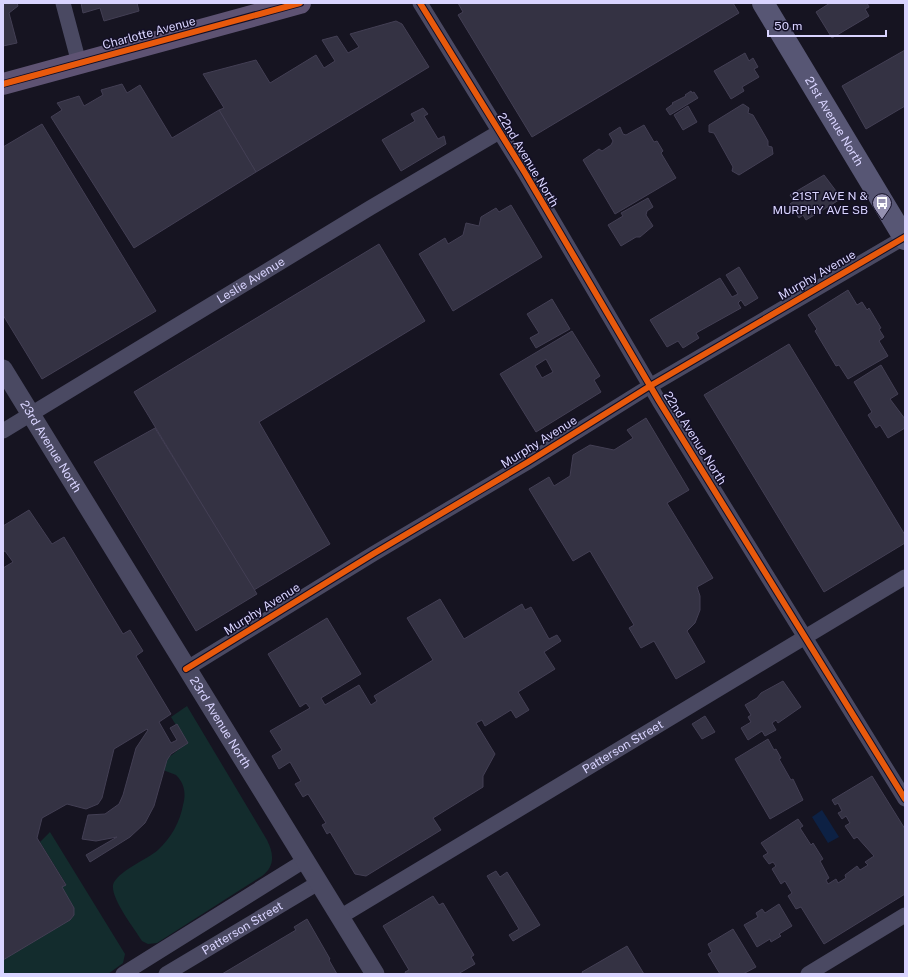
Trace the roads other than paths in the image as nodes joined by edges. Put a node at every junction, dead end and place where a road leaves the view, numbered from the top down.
1 (63, 3) edge
2 (300, 3) edge
3 (420, 3) edge
4 (763, 3) edge
5 (79, 63) junction
6 (3, 84) edge
7 (499, 132) junction
8 (905, 238) edge
9 (3, 369) edge
10 (650, 386) junction
11 (31, 414) junction
12 (3, 431) edge
13 (905, 577) edge
14 (805, 637) junction
15 (186, 669) junction
16 (905, 799) edge
17 (304, 861) junction
18 (318, 883) junction
19 (905, 915) edge
20 (340, 917) junction
21 (123, 974) edge
22 (166, 974) edge
23 (374, 974) edge
24 (808, 974) edge

1 - 5 street
2 - 5 main road, Charlotte Avenue
3 - 7 street, 22nd Avenue North
4 - 8 main road, 21st Avenue North
5 - 6 main road, Charlotte Avenue
7 - 10 street, 22nd Avenue North
7 - 11 street, Leslie Avenue
8 - 10 street, Murphy Avenue
9 - 11 street, 23rd Avenue North
10 - 14 street, 22nd Avenue North
10 - 15 street, Murphy Avenue
11 - 12 street, Leslie Avenue
11 - 15 street, 23rd Avenue North
13 - 14 street, Patterson Street
14 - 16 street, 22nd Avenue North
14 - 20 street, Patterson Street
15 - 17 street, 23rd Avenue North
17 - 18 street, 23rd Avenue North
17 - 21 street
18 - 20 street, 23rd Avenue North
18 - 22 street, Patterson Street
19 - 24 street
20 - 23 street, 23rd Avenue North

